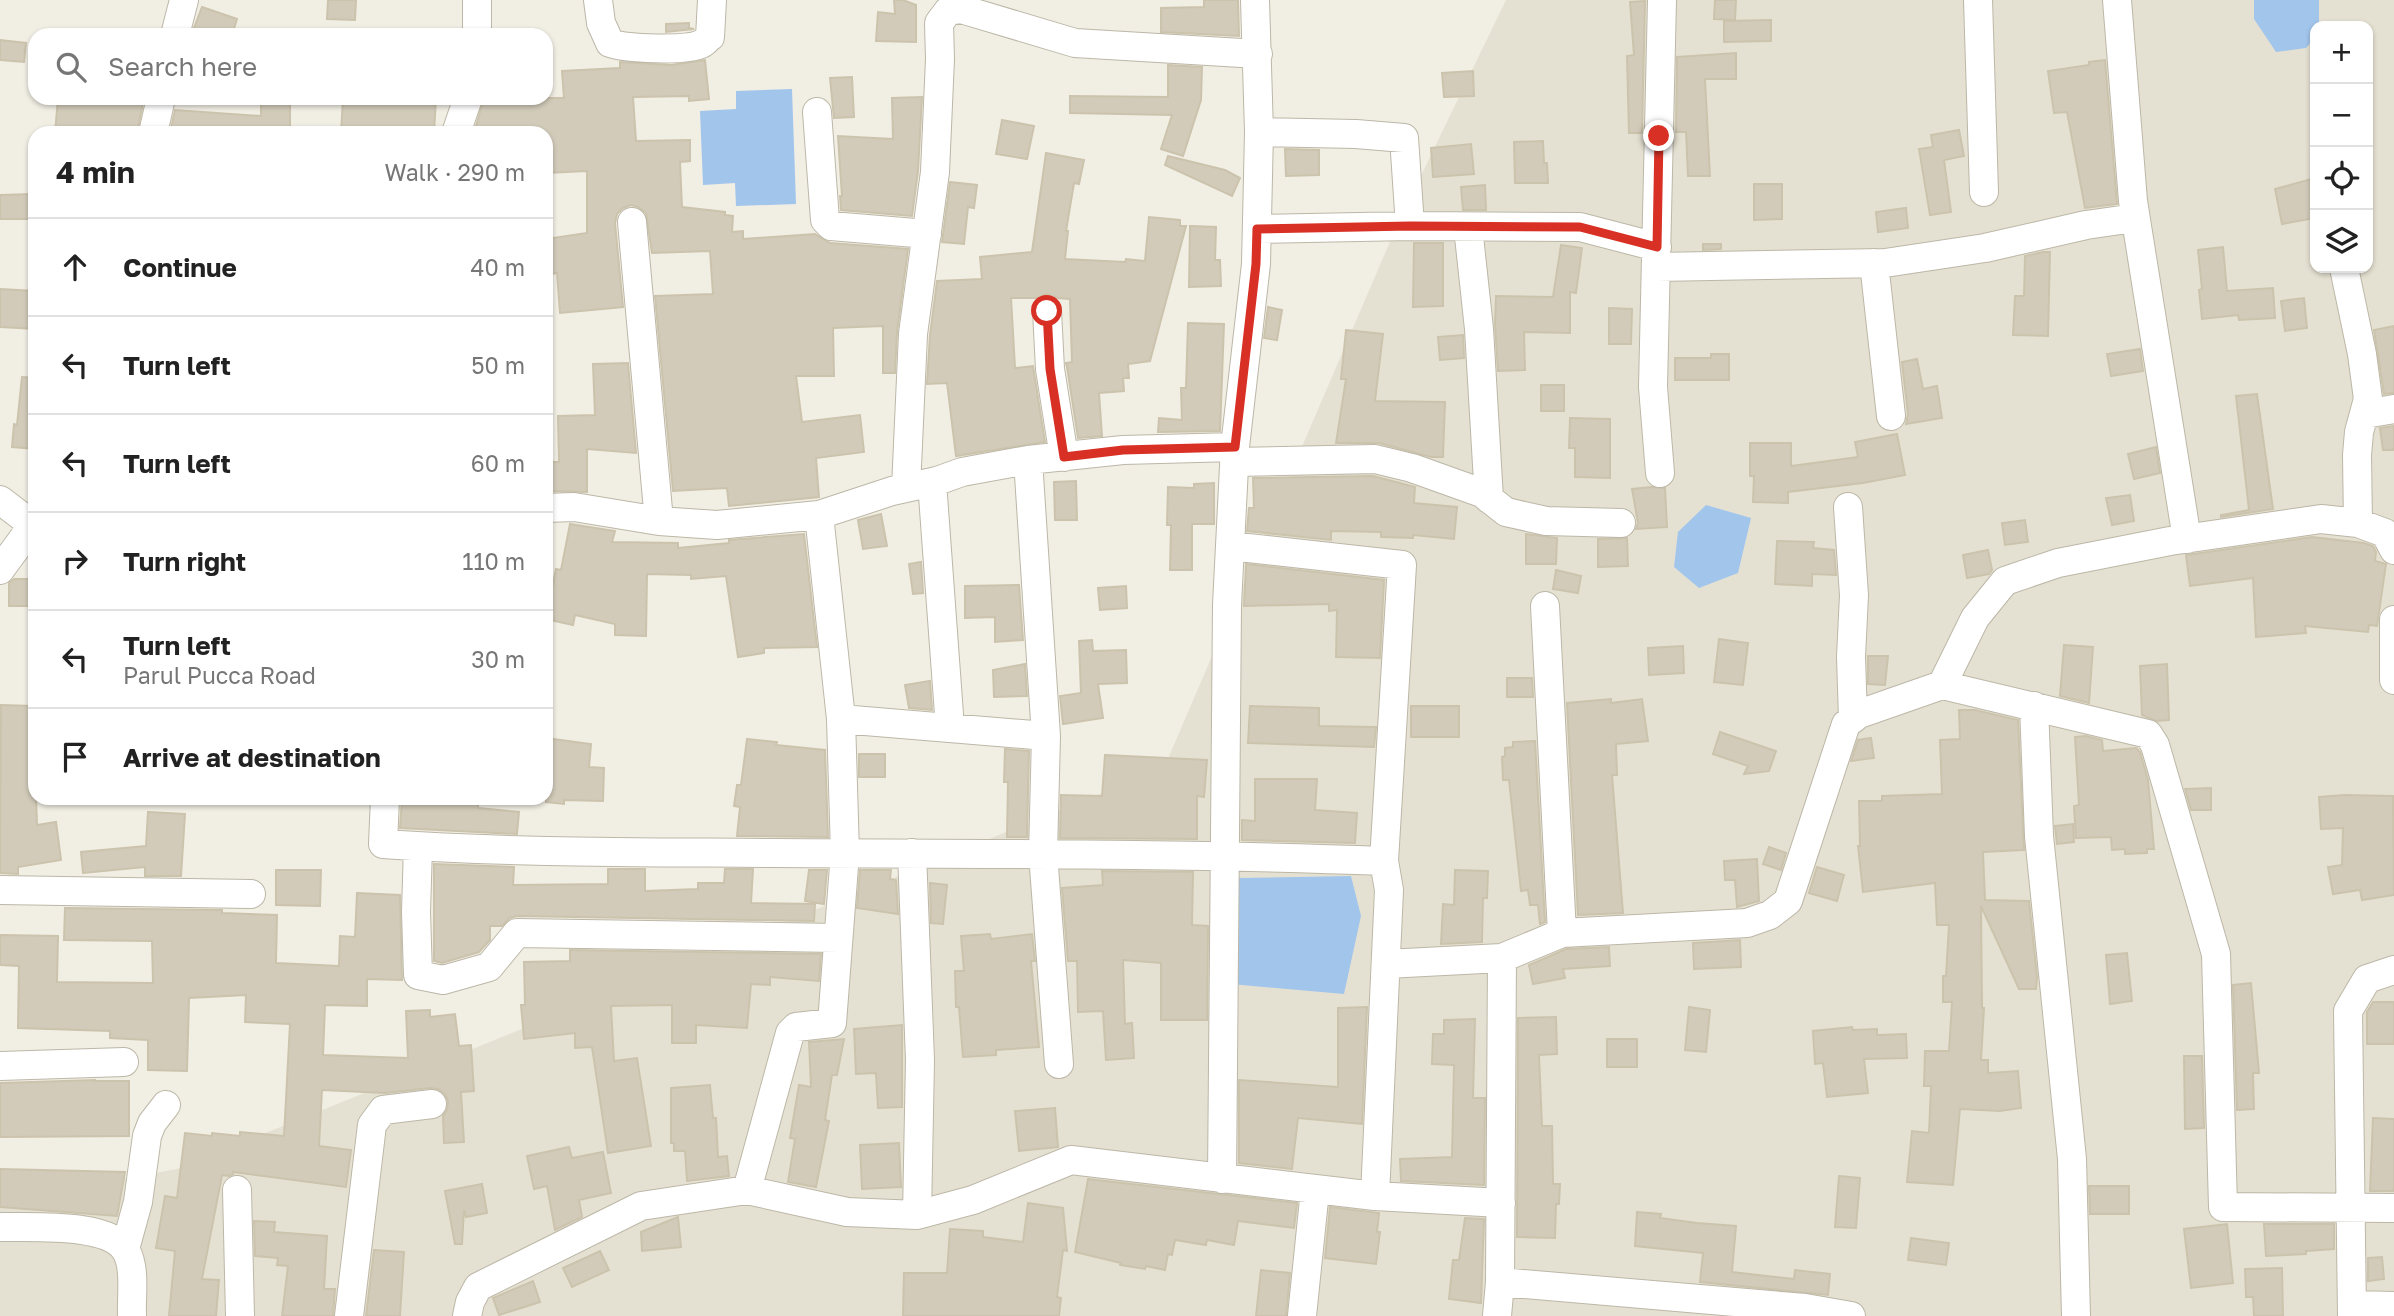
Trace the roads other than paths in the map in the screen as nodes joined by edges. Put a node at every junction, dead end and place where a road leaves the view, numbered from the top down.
1 (184, 0) edge
2 (477, 0) edge
3 (598, 0) edge
4 (712, 0) edge
5 (1255, 0) edge
6 (1662, 0) edge
7 (1978, 0) edge
8 (2116, 0) edge
9 (948, 6) edge
10 (177, 28) edge
11 (477, 28) edge
12 (1258, 54) junction
13 (159, 105) edge
14 (466, 105) edge
15 (817, 112) dead end
16 (155, 126) edge
17 (458, 126) edge
18 (1259, 132) junction
19 (1984, 192) dead end
20 (2135, 218) junction
21 (632, 222) dead end
22 (1410, 226) junction
23 (1468, 227) junction
24 (1257, 229) junction
25 (927, 234) junction
26 (1656, 257) junction
27 (1874, 263) junction
28 (2345, 273) edge
29 (1047, 311) dead end
30 (2394, 409) edge
31 (2365, 414) junction
32 (1891, 416) dead end
33 (1235, 455) junction
34 (1064, 457) junction
35 (1028, 460) junction
36 (1660, 473) dead end
37 (919, 485) junction
38 (1489, 499) junction
39 (0, 500) edge
40 (1848, 507) dead end
41 (553, 508) edge
42 (819, 515) junction
43 (28, 520) edge
44 (659, 521) junction
45 (1621, 523) dead end
46 (2358, 523) junction
47 (28, 532) edge
48 (2187, 539) junction
49 (1230, 546) junction
50 (2394, 550) edge
51 (0, 570) edge
52 (1545, 606) dead end
53 (2394, 620) edge
54 (2394, 680) edge
55 (1942, 685) junction
56 (2034, 706) junction
57 (841, 719) junction
58 (1853, 719) junction
59 (950, 728) junction
60 (1045, 736) junction
61 (385, 805) edge
62 (418, 846) junction
63 (845, 853) junction
64 (912, 853) junction
65 (1043, 854) junction
66 (1225, 855) junction
67 (1384, 861) junction
68 (0, 890) edge
69 (251, 894) dead end
70 (1562, 933) junction
71 (838, 938) junction
72 (1502, 958) junction
73 (1387, 964) junction
74 (2394, 970) edge
75 (124, 1062) dead end
76 (1059, 1064) dead end
77 (0, 1066) edge
78 (432, 1104) dead end
79 (166, 1105) dead end
80 (1222, 1179) junction
81 (237, 1190) dead end
82 (747, 1190) junction
83 (1315, 1190) junction
84 (1374, 1196) junction
85 (1501, 1203) junction
86 (2351, 1206) junction
87 (2394, 1208) edge
88 (917, 1215) junction
89 (0, 1227) edge
90 (125, 1249) junction
91 (1500, 1282) junction
92 (2394, 1306) edge
93 (2352, 1311) edge
94 (132, 1316) edge
95 (240, 1316) edge
96 (349, 1316) edge
97 (467, 1316) edge
98 (1302, 1316) edge
99 (1497, 1316) edge
100 (1851, 1316) edge
101 (2076, 1316) edge

1 - 10 street
2 - 11 street
3 - 4 street
5 - 12 street
6 - 26 street
7 - 19 street
8 - 20 street
9 - 12 street
9 - 25 street
12 - 18 street
13 - 16 street
14 - 17 street
15 - 25 street
18 - 22 street
18 - 24 street
20 - 27 street
20 - 48 street
21 - 44 street
22 - 23 street
22 - 24 street
23 - 26 street
23 - 38 street
24 - 33 street
25 - 37 street
26 - 27 street
26 - 36 street
27 - 32 street
28 - 31 street
29 - 34 street
30 - 31 street
31 - 46 street
33 - 34 street
33 - 38 street
33 - 49 street
34 - 35 street
35 - 37 street
35 - 60 street
37 - 42 street
37 - 59 street
38 - 45 street
39 - 43 street
40 - 58 street
41 - 44 street
42 - 44 street
42 - 57 street
46 - 48 street
46 - 50 street
47 - 51 street
48 - 55 street
49 - 66 street
49 - 67 street
52 - 70 street
53 - 54 street
55 - 56 street
55 - 58 street
56 - 86 street
56 - 101 street
57 - 59 street
57 - 63 street
58 - 70 street
59 - 60 street
60 - 65 street
61 - 62 street
62 - 63 street
62 - 71 street
63 - 64 street
63 - 71 street
64 - 65 street
64 - 88 street
65 - 66 street
65 - 76 street
66 - 67 street
66 - 80 street
67 - 73 street
68 - 69 street
70 - 72 street
71 - 82 street
72 - 73 street
72 - 85 street
73 - 84 street
74 - 86 street
75 - 77 street
78 - 96 street
79 - 90 street
80 - 83 street
80 - 88 street
81 - 95 street
82 - 88 street
82 - 97 street
83 - 84 street
83 - 98 street
84 - 85 street
85 - 91 street
86 - 87 street
86 - 93 street
89 - 90 street
90 - 94 street
91 - 99 street
91 - 100 street
92 - 93 street

